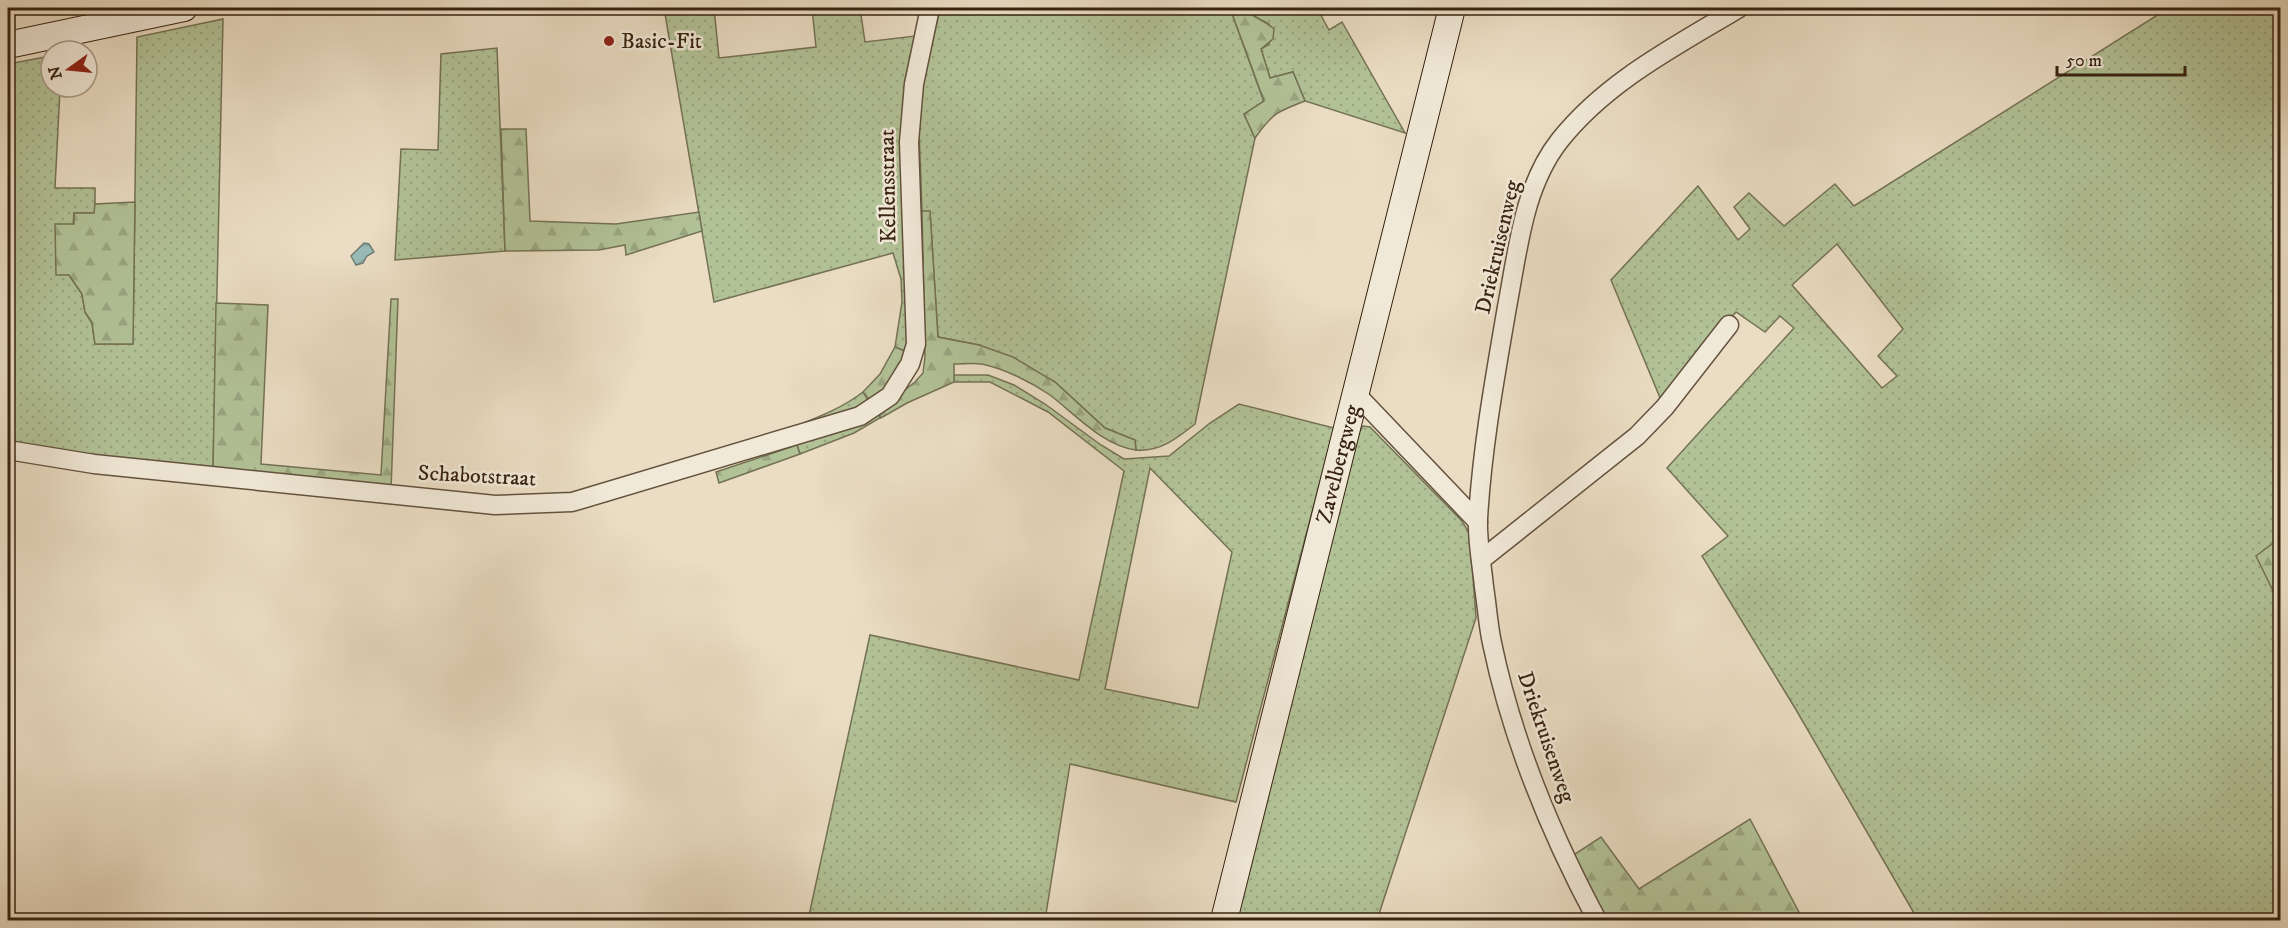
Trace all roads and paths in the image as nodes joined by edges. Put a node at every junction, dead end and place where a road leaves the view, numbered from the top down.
1 (184, 8) edge
2 (930, 8) edge
3 (1452, 8) edge
4 (1739, 8) edge
5 (8, 45) edge
6 (1729, 325) dead end
7 (910, 364) joint
8 (1355, 393) junction
9 (8, 450) edge
10 (1478, 522) junction
11 (1481, 560) junction
12 (1224, 921) edge
13 (1597, 921) edge

1 - 5 main road
2 - 7 street, Kellensstraat
3 - 8 main road, Zavelbergweg
4 - 10 street, Driekruisenweg
6 - 11 street
7 - 9 street, Schabotstraat
8 - 10 street
8 - 12 main road, Zavelbergweg
10 - 11 street, Driekruisenweg
11 - 13 street, Driekruisenweg

